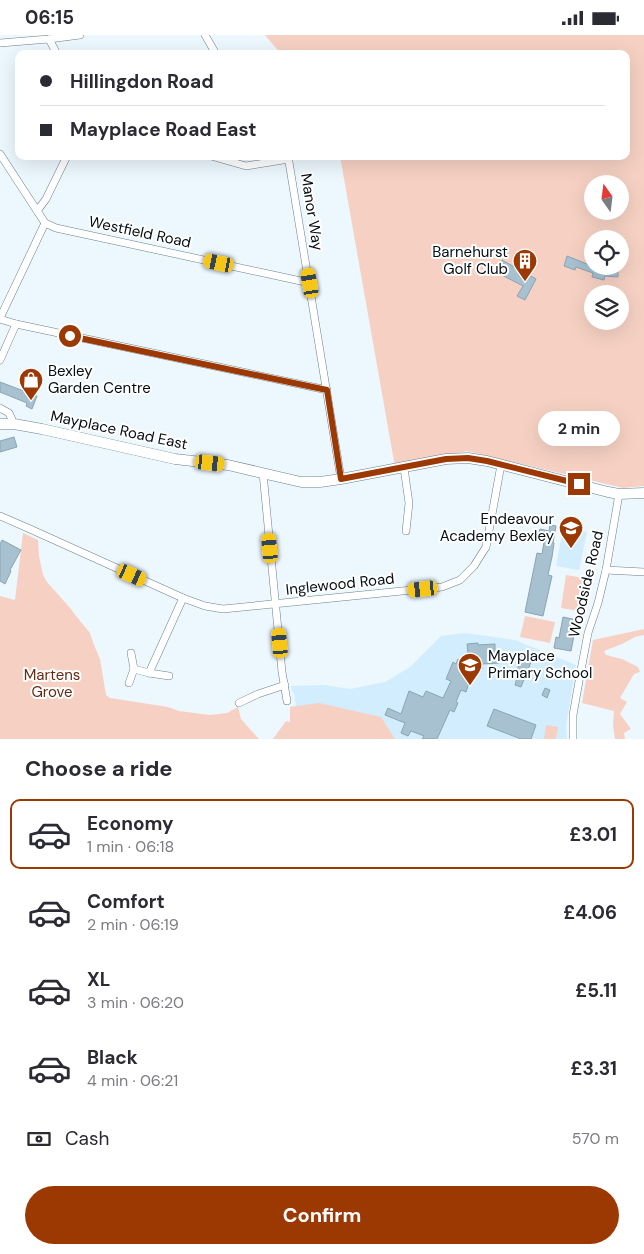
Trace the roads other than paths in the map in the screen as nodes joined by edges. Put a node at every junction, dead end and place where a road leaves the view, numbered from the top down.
1 (80, 35) edge
2 (205, 35) edge
3 (49, 39) junction
4 (0, 43) edge
5 (55, 50) edge
6 (214, 50) edge
7 (0, 154) edge
8 (65, 160) edge
9 (226, 160) edge
10 (275, 160) edge
11 (290, 160) edge
12 (37, 211) junction
13 (45, 223) junction
14 (310, 283) junction
15 (0, 318) edge
16 (16, 324) junction
17 (0, 360) edge
18 (327, 390) junction
19 (0, 408) edge
20 (0, 424) edge
21 (14, 424) junction
22 (500, 465) junction
23 (404, 468) junction
24 (263, 473) junction
25 (341, 479) junction
26 (644, 493) edge
27 (619, 494) junction
28 (0, 517) edge
29 (406, 531) dead end
30 (606, 569) junction
31 (644, 572) edge
32 (183, 598) junction
33 (276, 604) junction
34 (131, 653) dead end
35 (134, 669) junction
36 (149, 673) junction
37 (169, 676) dead end
38 (129, 683) dead end
39 (285, 685) junction
40 (287, 701) dead end
41 (239, 703) dead end
42 (572, 739) edge

1 - 3 street
2 - 6 street
3 - 4 street
3 - 5 street
7 - 12 street
8 - 12 street
9 - 10 street
11 - 14 street, Manor Way
12 - 13 street
13 - 14 street, Westfield Road
13 - 15 street
14 - 18 street, Manor Way
15 - 16 street
16 - 17 street
16 - 18 street
18 - 25 street, Manor Way
19 - 21 street
20 - 21 street, Mayplace Road East
21 - 24 street, Mayplace Road East
22 - 23 street, Mayplace Road East
22 - 27 street, Mayplace Road East
22 - 33 street, Inglewood Road
23 - 25 street, Mayplace Road East
23 - 29 street
24 - 25 street, Mayplace Road East
24 - 33 street
26 - 27 street, Mayplace Road East
27 - 30 street, Woodside Road
28 - 32 street, Inglewood Road
30 - 31 street
30 - 42 street, Woodside Road
32 - 33 street, Inglewood Road
32 - 36 street
33 - 39 street
34 - 35 street
35 - 36 street
35 - 38 street
36 - 37 street
39 - 40 street
39 - 41 street

